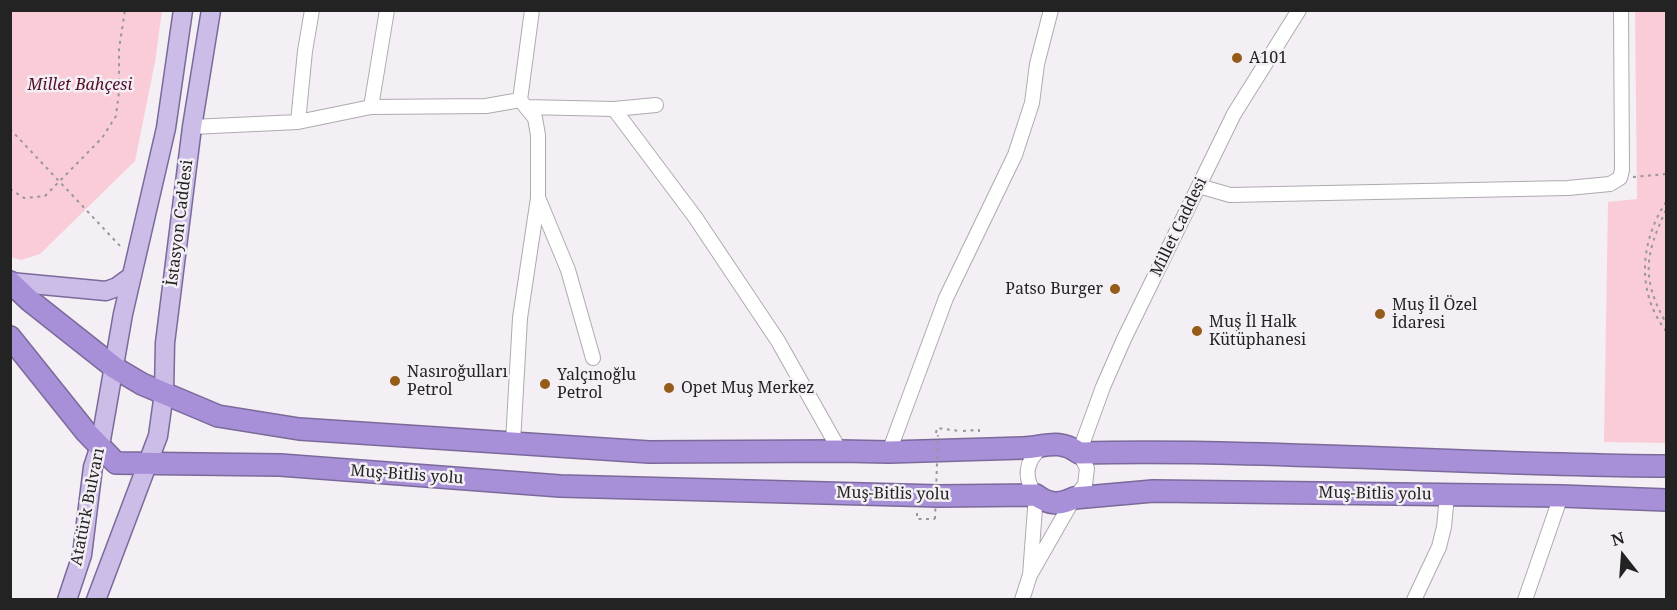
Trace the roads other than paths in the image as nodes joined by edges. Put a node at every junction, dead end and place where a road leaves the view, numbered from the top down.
1 (183, 10) edge
2 (211, 10) edge
3 (312, 10) edge
4 (387, 10) edge
5 (532, 10) edge
6 (1051, 10) edge
7 (1299, 10) edge
8 (1621, 10) edge
9 (523, 103) junction
10 (656, 105) dead end
11 (371, 107) junction
12 (614, 109) junction
13 (298, 122) junction
14 (192, 127) junction
15 (1198, 186) junction
16 (538, 198) junction
17 (133, 270) junction
18 (10, 282) edge
19 (10, 337) edge
20 (593, 358) dead end
21 (115, 368) junction
22 (164, 393) junction
23 (105, 414) joint
24 (158, 436) joint
25 (513, 442) junction
26 (100, 447) junction
27 (1042, 447) junction
28 (840, 451) junction
29 (889, 452) junction
30 (1079, 453) junction
31 (148, 464) junction
32 (1666, 466) edge
33 (1036, 495) junction
34 (1447, 495) junction
35 (1561, 496) junction
36 (1074, 498) junction
37 (1666, 500) edge
38 (1030, 575) junction
39 (67, 600) edge
40 (96, 600) edge
41 (1022, 600) edge
42 (1414, 600) edge
43 (1525, 600) edge

1 - 17 main road, İstasyon Caddesi
2 - 14 main road, İstasyon Caddesi
3 - 13 street
4 - 11 street
5 - 9 street
6 - 29 street
7 - 15 street, Millet Caddesi
8 - 15 street
9 - 11 street
9 - 12 street
9 - 16 street
10 - 12 street
11 - 13 street
12 - 28 street
13 - 14 street
14 - 22 main road, İstasyon Caddesi
15 - 30 street, Millet Caddesi
16 - 20 street
16 - 25 street
17 - 18 main road
17 - 21 main road, İstasyon Caddesi
18 - 21 highway
19 - 26 highway
21 - 22 highway
21 - 23 main road, İstasyon Caddesi
22 - 24 main road, İstasyon Caddesi
22 - 25 highway
23 - 26 main road, Atatürk Bulvarı
24 - 31 main road, Atatürk Bulvarı
25 - 28 highway
26 - 31 highway, Muş-Bitlis yolu
26 - 39 main road, Atatürk Bulvarı
27 - 29 highway
27 - 30 highway
27 - 33 street
28 - 29 highway
30 - 32 highway
30 - 36 street
31 - 33 highway, Muş-Bitlis yolu
31 - 40 main road, Atatürk Bulvarı
33 - 36 highway, Muş-Bitlis yolu
33 - 38 street
34 - 35 highway, Muş-Bitlis yolu
34 - 36 highway, Muş-Bitlis yolu
34 - 42 street
35 - 37 highway, Muş-Bitlis yolu
35 - 43 street
36 - 38 street
38 - 41 street

